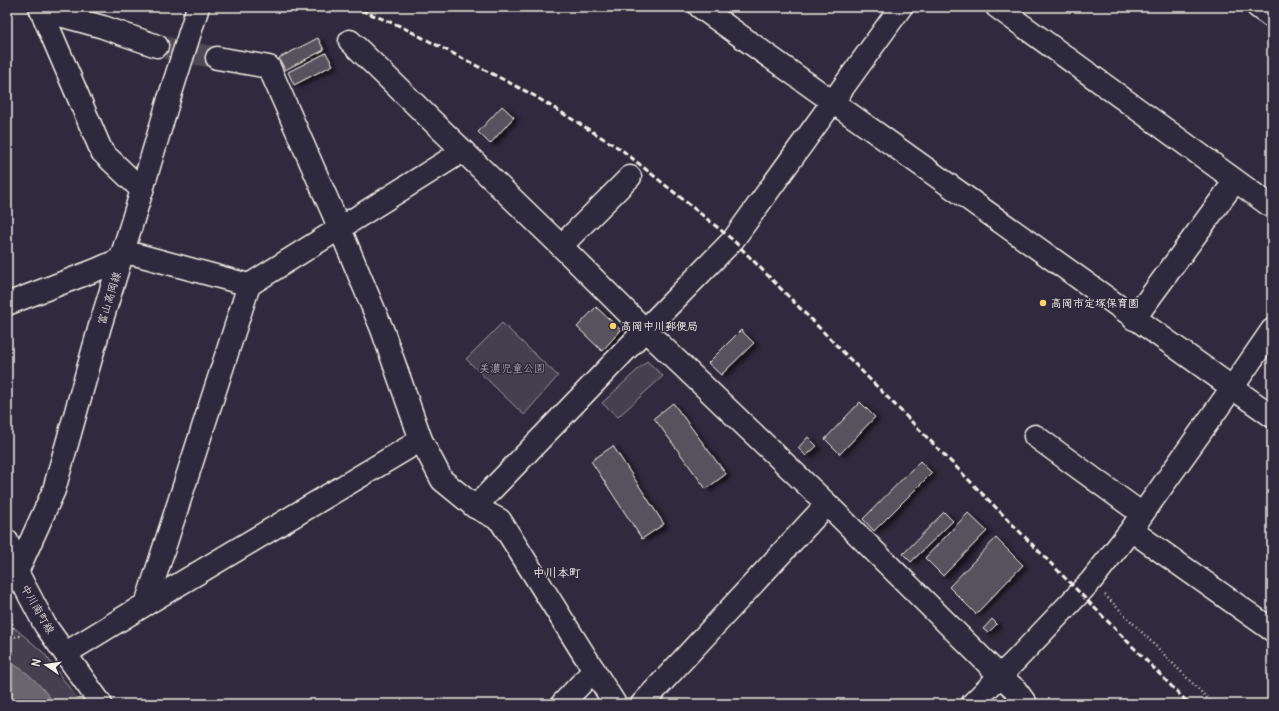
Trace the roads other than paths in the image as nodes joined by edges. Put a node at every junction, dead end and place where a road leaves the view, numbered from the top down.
1 (198, 7) edge
2 (700, 7) edge
3 (901, 7) edge
4 (997, 7) edge
5 (1258, 7) edge
6 (41, 8) edge
7 (1272, 17) edge
8 (350, 41) dead end
9 (157, 46) tunnel mouth
10 (217, 58) tunnel mouth
11 (832, 102) junction
12 (463, 151) junction
13 (630, 177) dead end
14 (1235, 180) junction
15 (142, 190) junction
16 (1272, 208) edge
17 (340, 229) junction
18 (562, 246) junction
19 (122, 255) junction
20 (249, 285) junction
21 (7, 304) edge
22 (1134, 319) junction
23 (644, 330) junction
24 (1272, 330) edge
25 (1232, 388) junction
26 (1272, 416) edge
27 (1035, 436) dead end
28 (421, 440) junction
29 (827, 504) junction
30 (475, 507) junction
31 (1137, 522) junction
32 (7, 541) edge
33 (12, 577) edge
34 (146, 604) junction
35 (1272, 630) edge
36 (66, 652) junction
37 (594, 670) junction
38 (1000, 676) junction
39 (101, 704) edge
40 (562, 704) edge
41 (615, 704) edge
42 (642, 704) edge
43 (972, 704) edge
44 (1026, 704) edge

1 - 15 street, 富山高岡線, bridge
2 - 11 street
3 - 11 street
4 - 14 street
5 - 7 street
6 - 9 street
6 - 15 street
8 - 12 street
10 - 17 street
11 - 22 street
11 - 23 street
12 - 17 street
12 - 18 street
13 - 18 street
14 - 16 street
14 - 22 street
15 - 19 street, 富山高岡線
17 - 20 street
17 - 28 street
18 - 23 street
19 - 20 street
19 - 21 street
19 - 33 street, 富山高岡線
20 - 34 street
22 - 25 street
23 - 29 street
23 - 30 street
24 - 25 street
25 - 26 street
25 - 31 street
27 - 31 street
28 - 30 street
28 - 34 street
29 - 38 street
29 - 42 street
30 - 37 street
31 - 35 street
31 - 38 street
32 - 33 street, 中川南町線
33 - 36 street, 中川南町線
34 - 36 street
36 - 39 street, 中川南町線
37 - 40 street
37 - 41 street
38 - 43 street
38 - 44 street

